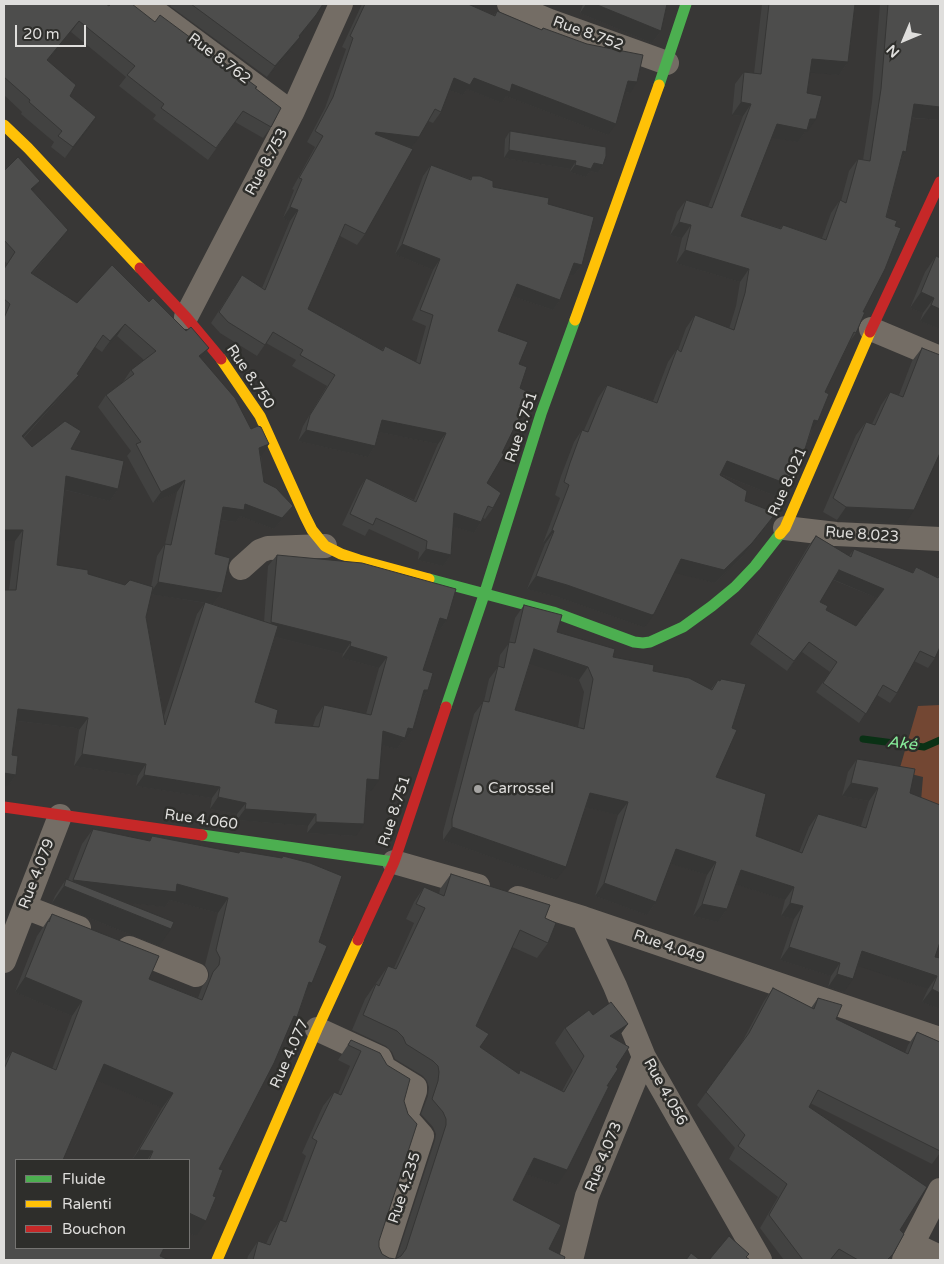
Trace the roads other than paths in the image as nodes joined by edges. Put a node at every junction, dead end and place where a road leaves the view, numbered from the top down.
1 (145, 4) edge
2 (341, 4) edge
3 (509, 4) edge
4 (686, 4) edge
5 (667, 63) junction
6 (292, 114) junction
7 (4, 125) edge
8 (940, 182) edge
9 (186, 317) junction
10 (872, 329) junction
11 (940, 358) edge
12 (785, 528) junction
13 (940, 539) edge
14 (325, 546) junction
15 (241, 568) dead end
16 (485, 592) junction
17 (4, 807) edge
18 (60, 816) junction
19 (394, 862) junction
20 (25, 907) junction
21 (583, 918) junction
22 (4, 961) edge
23 (196, 975) dead end
24 (317, 1029) junction
25 (940, 1039) edge
26 (644, 1057) junction
27 (940, 1190) edge
28 (908, 1252) edge
29 (940, 1257) edge
30 (217, 1260) edge
31 (382, 1260) edge
32 (572, 1260) edge
33 (760, 1260) edge

1 - 6 street, Rue 8.762
2 - 6 street, Rue 8.753
3 - 5 street, Rue 8.752
4 - 5 street, Rue 8.751
5 - 16 street, Rue 8.751
6 - 9 street, Rue 8.753
7 - 9 street, Rue 8.750
8 - 10 street, Rue 8.021
9 - 14 street, Rue 8.750
10 - 11 street
10 - 12 street, Rue 8.021
12 - 13 street, Rue 8.023
12 - 16 street, Rue 8.021
14 - 15 street
14 - 16 street, Rue 8.750
16 - 19 street, Rue 8.751
17 - 18 street, Rue 4.060
18 - 19 street, Rue 4.060
18 - 20 street, Rue 4.079
19 - 21 street, Rue 4.049
19 - 24 street, Rue 4.077
20 - 22 street, Rue 4.079
20 - 23 street
21 - 25 street, Rue 4.049
21 - 26 street, Rue 4.056
24 - 30 street, Rue 4.077
24 - 31 street, Rue 4.235
26 - 32 street, Rue 4.073
26 - 33 street, Rue 4.056
27 - 28 street
28 - 29 street

